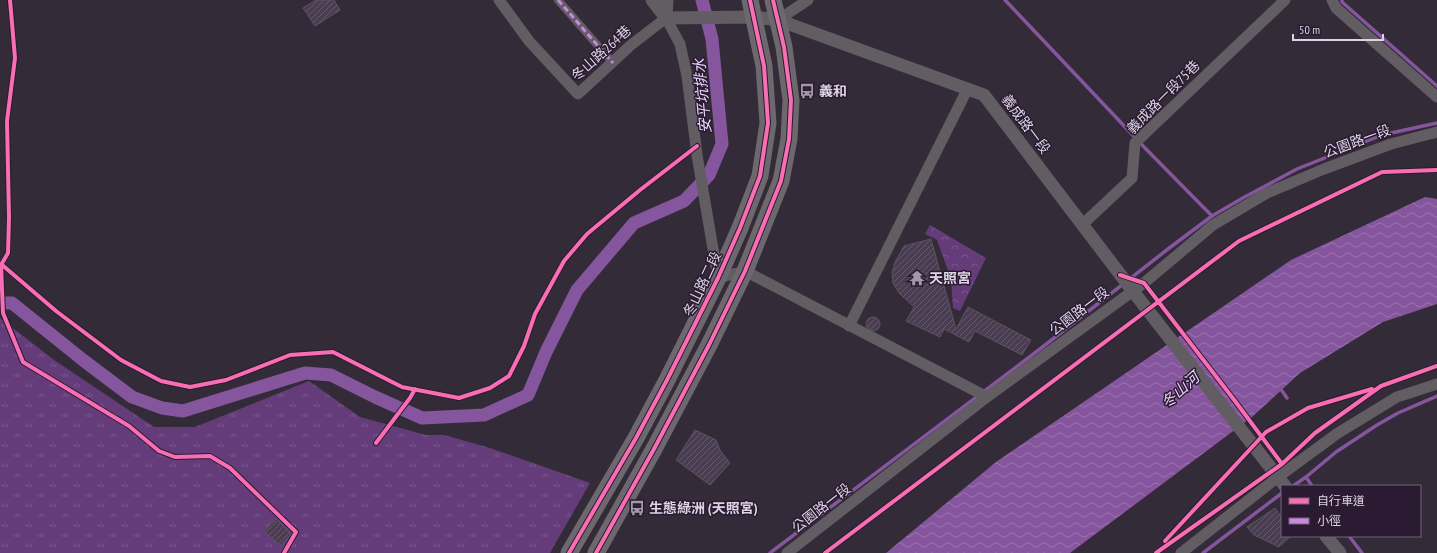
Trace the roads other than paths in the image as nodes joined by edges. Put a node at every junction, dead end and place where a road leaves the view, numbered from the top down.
1 (499, 0) edge
2 (558, 0) edge
3 (652, 0) edge
4 (667, 0) edge
5 (750, 0) edge
6 (773, 0) edge
7 (808, 0) edge
8 (1285, 0) edge
9 (1332, 0) edge
10 (754, 17) junction
11 (666, 18) junction
12 (778, 20) junction
13 (613, 63) junction
14 (967, 90) junction
15 (1437, 97) edge
16 (1437, 132) edge
17 (1082, 225) junction
18 (745, 271) junction
19 (718, 278) junction
20 (1132, 290) junction
21 (849, 326) junction
22 (1437, 384) edge
23 (987, 398) junction
24 (1282, 482) edge
25 (1327, 537) edge
26 (569, 553) edge
27 (596, 553) edge
28 (787, 553) edge
29 (1181, 553) edge
30 (1340, 553) edge

1 - 13 street, 冬山路264巷
2 - 13 street
3 - 11 street
4 - 11 street
5 - 10 main road, 冬山路二段
6 - 12 main road
7 - 12 street
8 - 17 street, 義成路一段75巷
9 - 15 street
10 - 11 street, 義成路一段
10 - 12 street, 義成路一段
10 - 19 main road, 冬山路二段
11 - 13 street, 冬山路264巷
11 - 19 street
12 - 14 street, 義成路一段
12 - 18 main road
14 - 17 street, 義成路一段
14 - 21 street
16 - 20 street, 公園路一段
17 - 20 street, 義成路一段
18 - 19 street
18 - 21 street
18 - 27 main road
19 - 26 main road, 冬山路二段
20 - 23 street, 公園路一段
20 - 24 street, 義成路一段
21 - 23 street
22 - 24 street
23 - 28 street, 公園路一段
24 - 29 street
25 - 30 street

